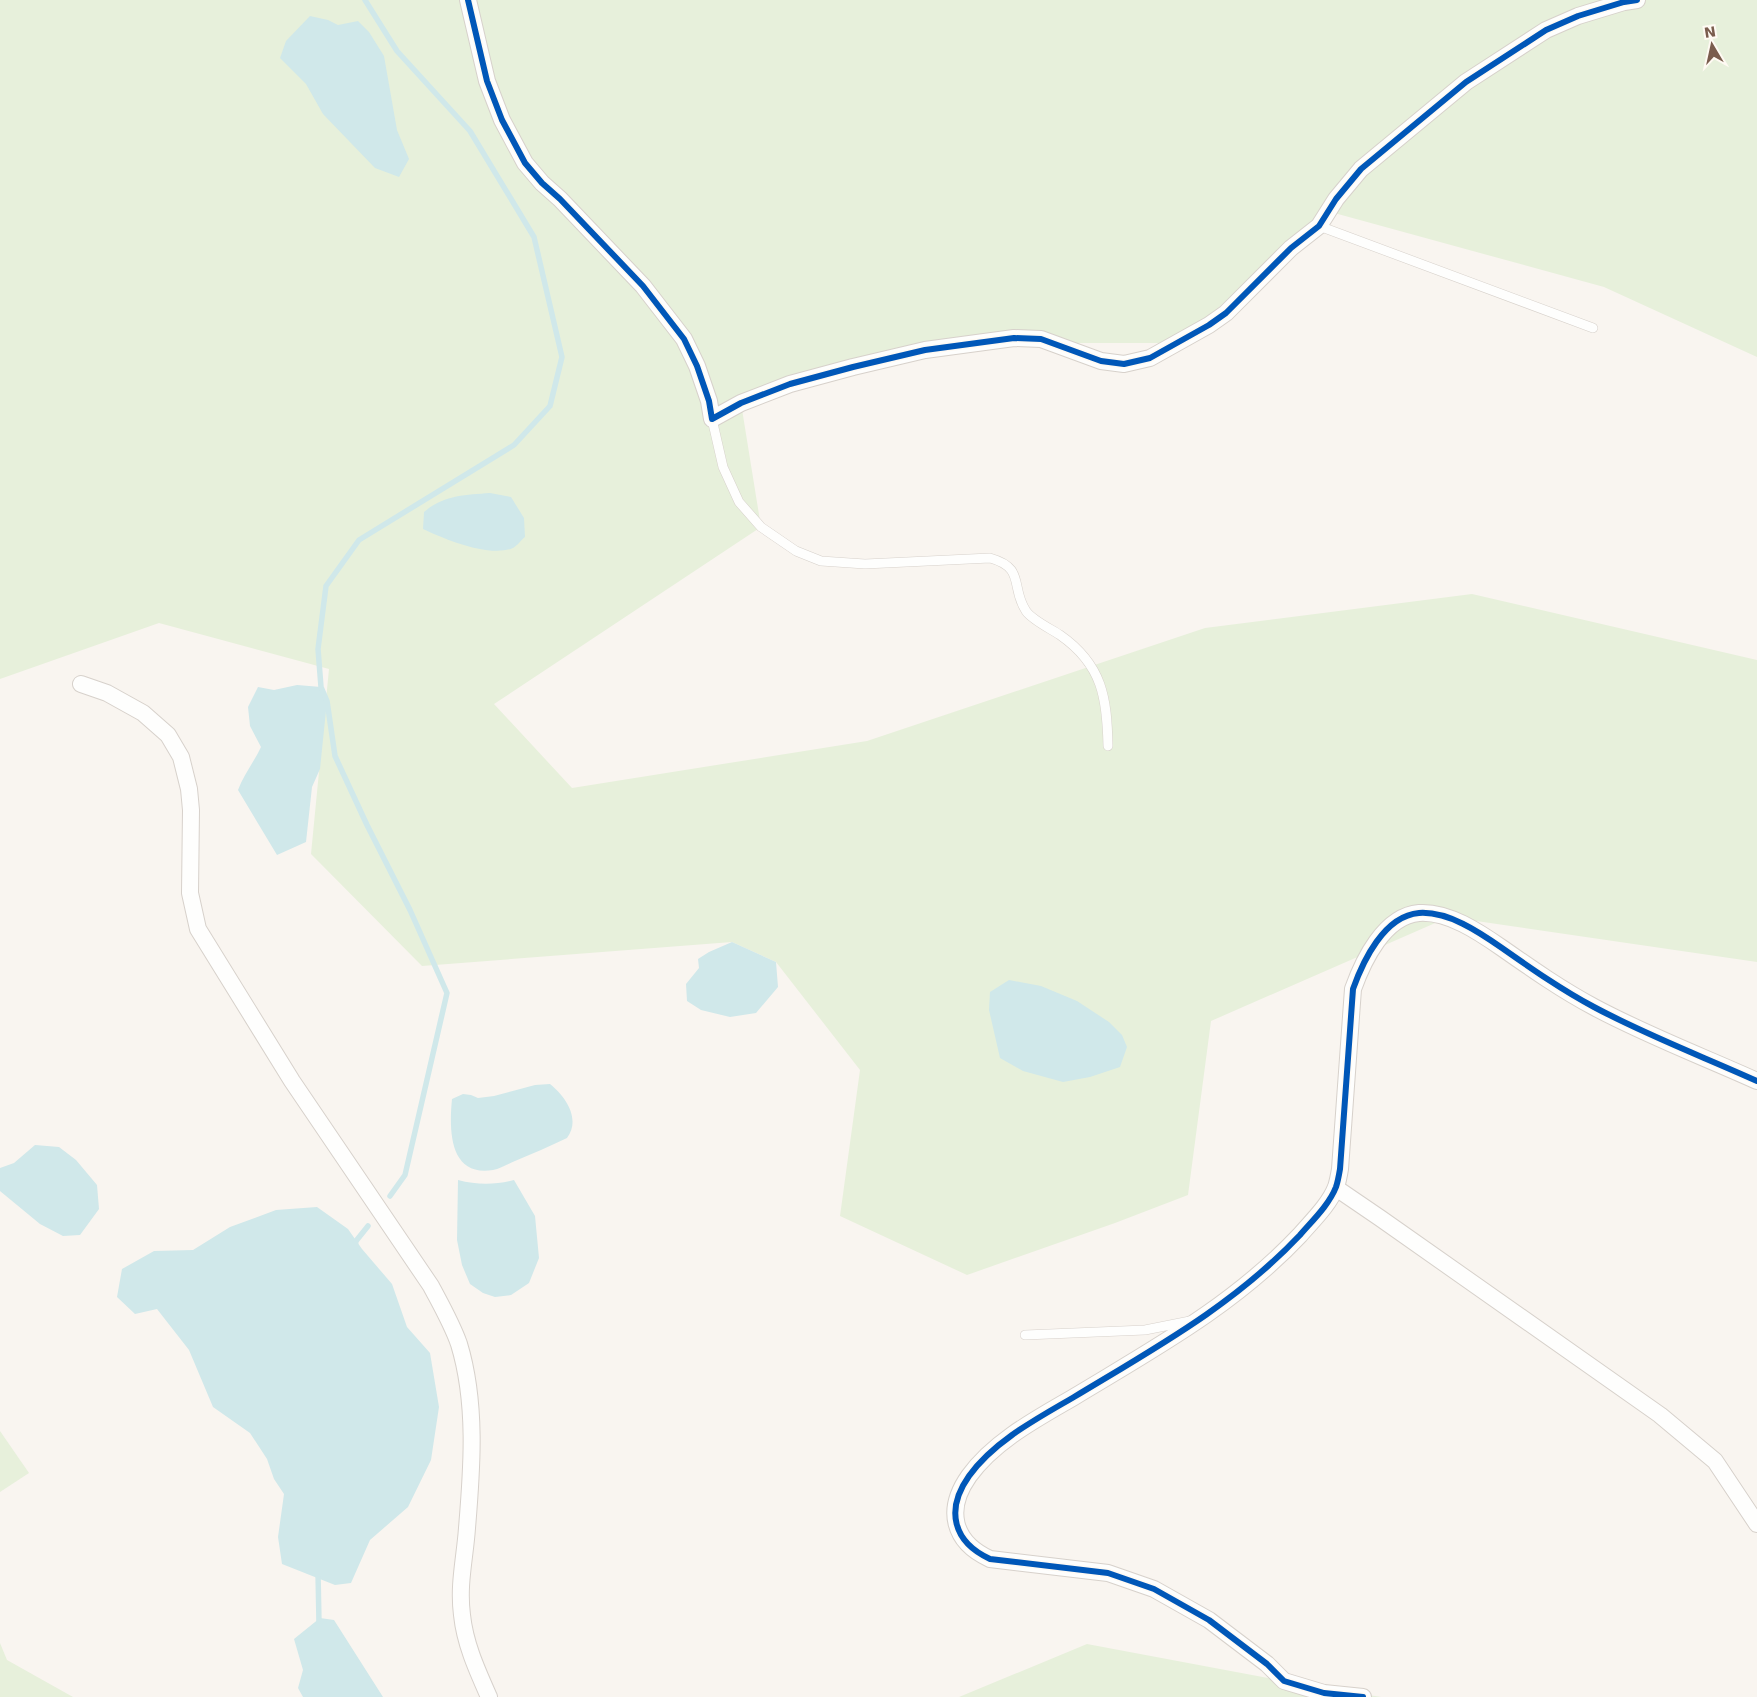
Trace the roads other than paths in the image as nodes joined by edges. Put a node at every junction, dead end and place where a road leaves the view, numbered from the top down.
1 (468, 0) edge
2 (1637, 0) edge
3 (1319, 226) junction
4 (1593, 328) dead end
5 (712, 419) junction
6 (81, 684) dead end
7 (1108, 746) dead end
8 (1757, 1081) edge
9 (1336, 1188) junction
10 (1200, 1318) junction
11 (1025, 1335) dead end
12 (1757, 1524) edge
13 (489, 1697) edge
14 (1363, 1697) edge

1 - 5 street
2 - 3 street
3 - 4 lane
3 - 5 street
5 - 7 lane
6 - 13 street
8 - 9 street
9 - 10 street
9 - 12 street
10 - 11 lane
10 - 14 street

